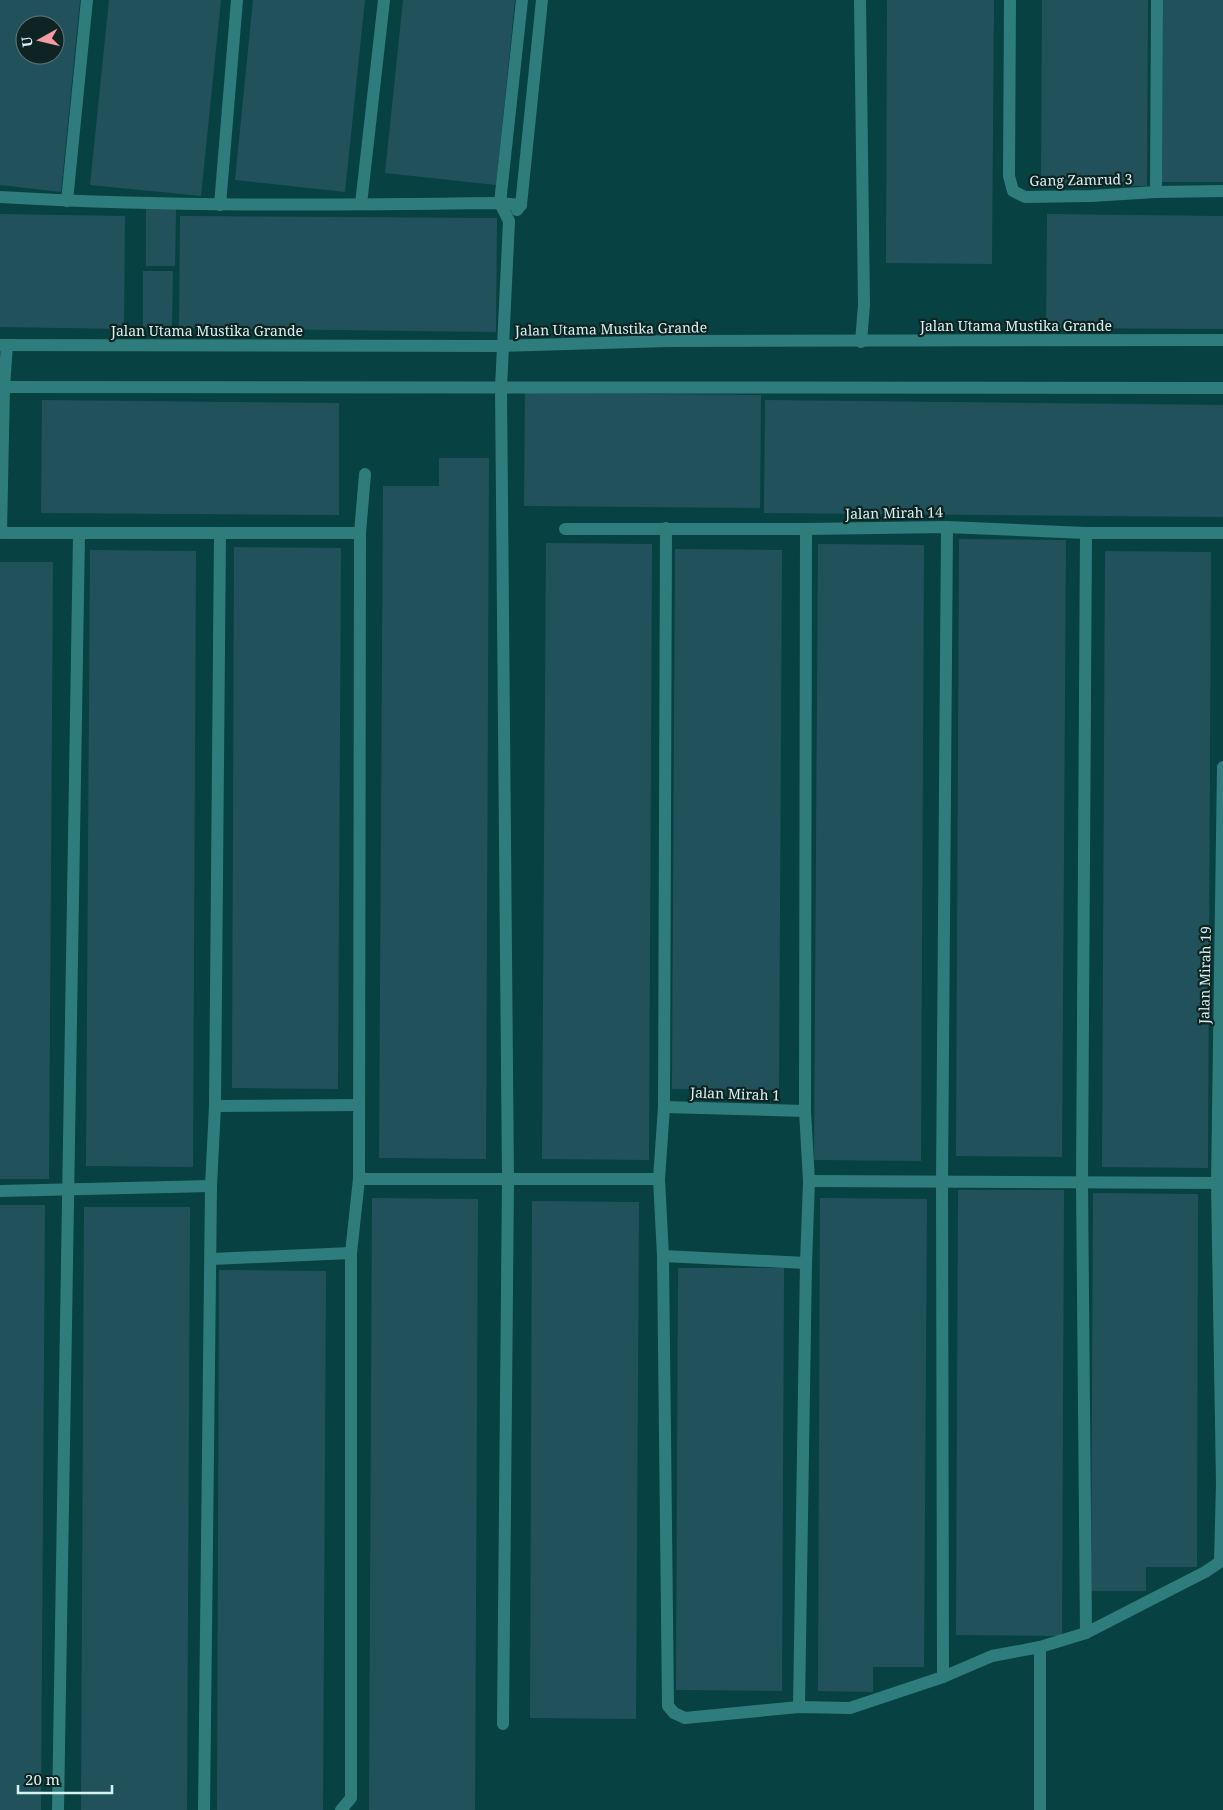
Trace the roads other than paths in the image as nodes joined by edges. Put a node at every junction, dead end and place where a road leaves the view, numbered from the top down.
1 (87, 0) edge
2 (237, 0) edge
3 (384, 0) edge
4 (522, 0) edge
5 (542, 0) edge
6 (860, 0) edge
7 (1010, 0) edge
8 (1157, 0) edge
9 (1223, 191) edge
10 (1156, 192) junction
11 (0, 197) edge
12 (66, 201) junction
13 (500, 203) junction
14 (361, 204) junction
15 (521, 204) junction
16 (220, 205) junction
17 (509, 221) junction
18 (1223, 340) edge
19 (861, 342) junction
20 (4, 345) edge
21 (502, 346) junction
22 (2, 387) edge
23 (501, 388) junction
24 (1223, 388) edge
25 (365, 474) dead end
26 (947, 527) junction
27 (666, 528) junction
28 (565, 529) dead end
29 (806, 529) junction
30 (1086, 532) junction
31 (220, 533) junction
32 (1223, 533) edge
33 (0, 534) edge
34 (79, 534) junction
35 (360, 534) junction
36 (1223, 767) edge
37 (215, 1106) junction
38 (358, 1106) junction
39 (664, 1107) junction
40 (805, 1110) junction
41 (359, 1178) junction
42 (508, 1180) junction
43 (659, 1180) junction
44 (809, 1181) junction
45 (942, 1182) junction
46 (1082, 1182) junction
47 (1218, 1183) junction
48 (211, 1186) junction
49 (69, 1190) junction
50 (0, 1191) edge
51 (351, 1253) junction
52 (663, 1256) junction
53 (212, 1259) junction
54 (806, 1263) junction
55 (1086, 1633) junction
56 (1040, 1647) junction
57 (943, 1677) junction
58 (799, 1707) junction
59 (503, 1724) dead end
60 (58, 1810) edge
61 (204, 1810) edge
62 (341, 1810) edge
63 (1040, 1810) edge

1 - 12 street
2 - 16 street
3 - 14 street
4 - 13 street
5 - 15 street
6 - 19 street
7 - 10 street, Gang Zamrud 3
8 - 10 street
9 - 10 street, Gang Zamrud 3
11 - 12 street
12 - 16 street
13 - 14 street
13 - 15 street
13 - 17 street
14 - 16 street
15 - 17 street
17 - 21 street
18 - 19 street, Jalan Utama Mustika Grande
19 - 21 street, Jalan Utama Mustika Grande
20 - 21 street, Jalan Utama Mustika Grande
20 - 22 street
21 - 23 street
22 - 23 street
22 - 33 street
23 - 24 street
23 - 42 street
25 - 35 street
26 - 29 street, Jalan Mirah 14
26 - 30 street, Jalan Mirah 14
26 - 45 street
27 - 28 street, Jalan Mirah 14
27 - 29 street, Jalan Mirah 14
27 - 39 street
29 - 40 street
30 - 32 street, Jalan Mirah 14
30 - 46 street
31 - 34 street
31 - 35 street
31 - 37 street
33 - 34 street
34 - 49 street
35 - 38 street
36 - 47 street, Jalan Mirah 19
37 - 38 street
37 - 48 street
38 - 41 street
39 - 40 street, Jalan Mirah 1
39 - 43 street
40 - 44 street
41 - 42 street
41 - 51 street
42 - 43 street
42 - 59 street
43 - 52 street
44 - 45 street
44 - 54 street
45 - 46 street
45 - 57 street
46 - 47 street
46 - 55 street
47 - 55 street, Jalan Mirah 19
48 - 49 street
48 - 53 street
49 - 50 street
49 - 60 street
51 - 53 street
51 - 62 street
52 - 54 street
52 - 58 street
53 - 61 street
54 - 58 street
55 - 56 street
56 - 57 street
56 - 63 street
57 - 58 street

